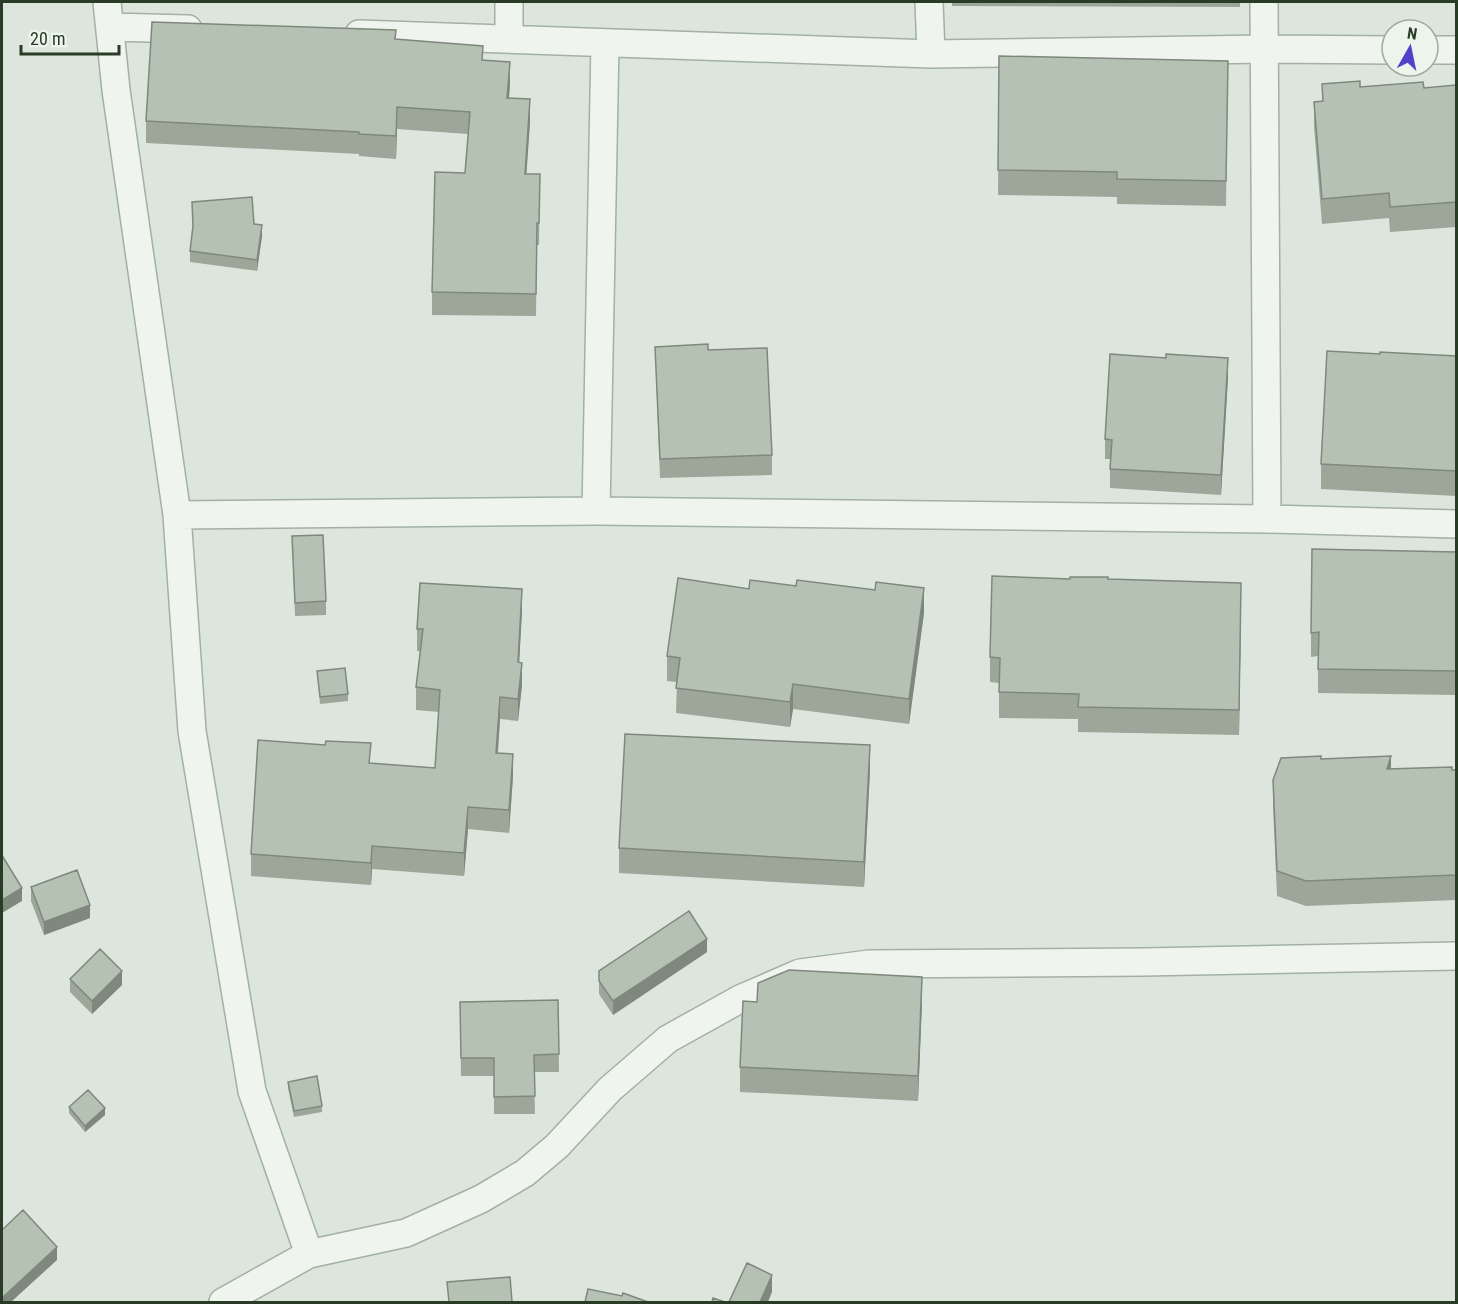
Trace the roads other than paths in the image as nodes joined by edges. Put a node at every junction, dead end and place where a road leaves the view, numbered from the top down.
1 (508, 2) edge
2 (929, 2) edge
3 (1264, 2) edge
4 (109, 14) edge
5 (217, 30) edge
6 (334, 33) edge
7 (509, 39) junction
8 (605, 43) junction
9 (1265, 49) junction
10 (1380, 50) edge
11 (1440, 50) edge
12 (1456, 50) edge
13 (931, 54) junction
14 (596, 511) junction
15 (177, 515) junction
16 (1267, 519) junction
17 (1456, 524) edge
18 (1456, 956) edge
19 (309, 1254) junction
20 (223, 1302) edge

1 - 7 street
2 - 13 street
3 - 9 street
4 - 5 street
4 - 15 street
6 - 7 street
7 - 8 street
8 - 13 street
8 - 14 street
9 - 10 street
9 - 13 street
9 - 16 street
11 - 12 street
14 - 15 street
14 - 16 street
15 - 19 street
16 - 17 street
18 - 19 street
19 - 20 street

